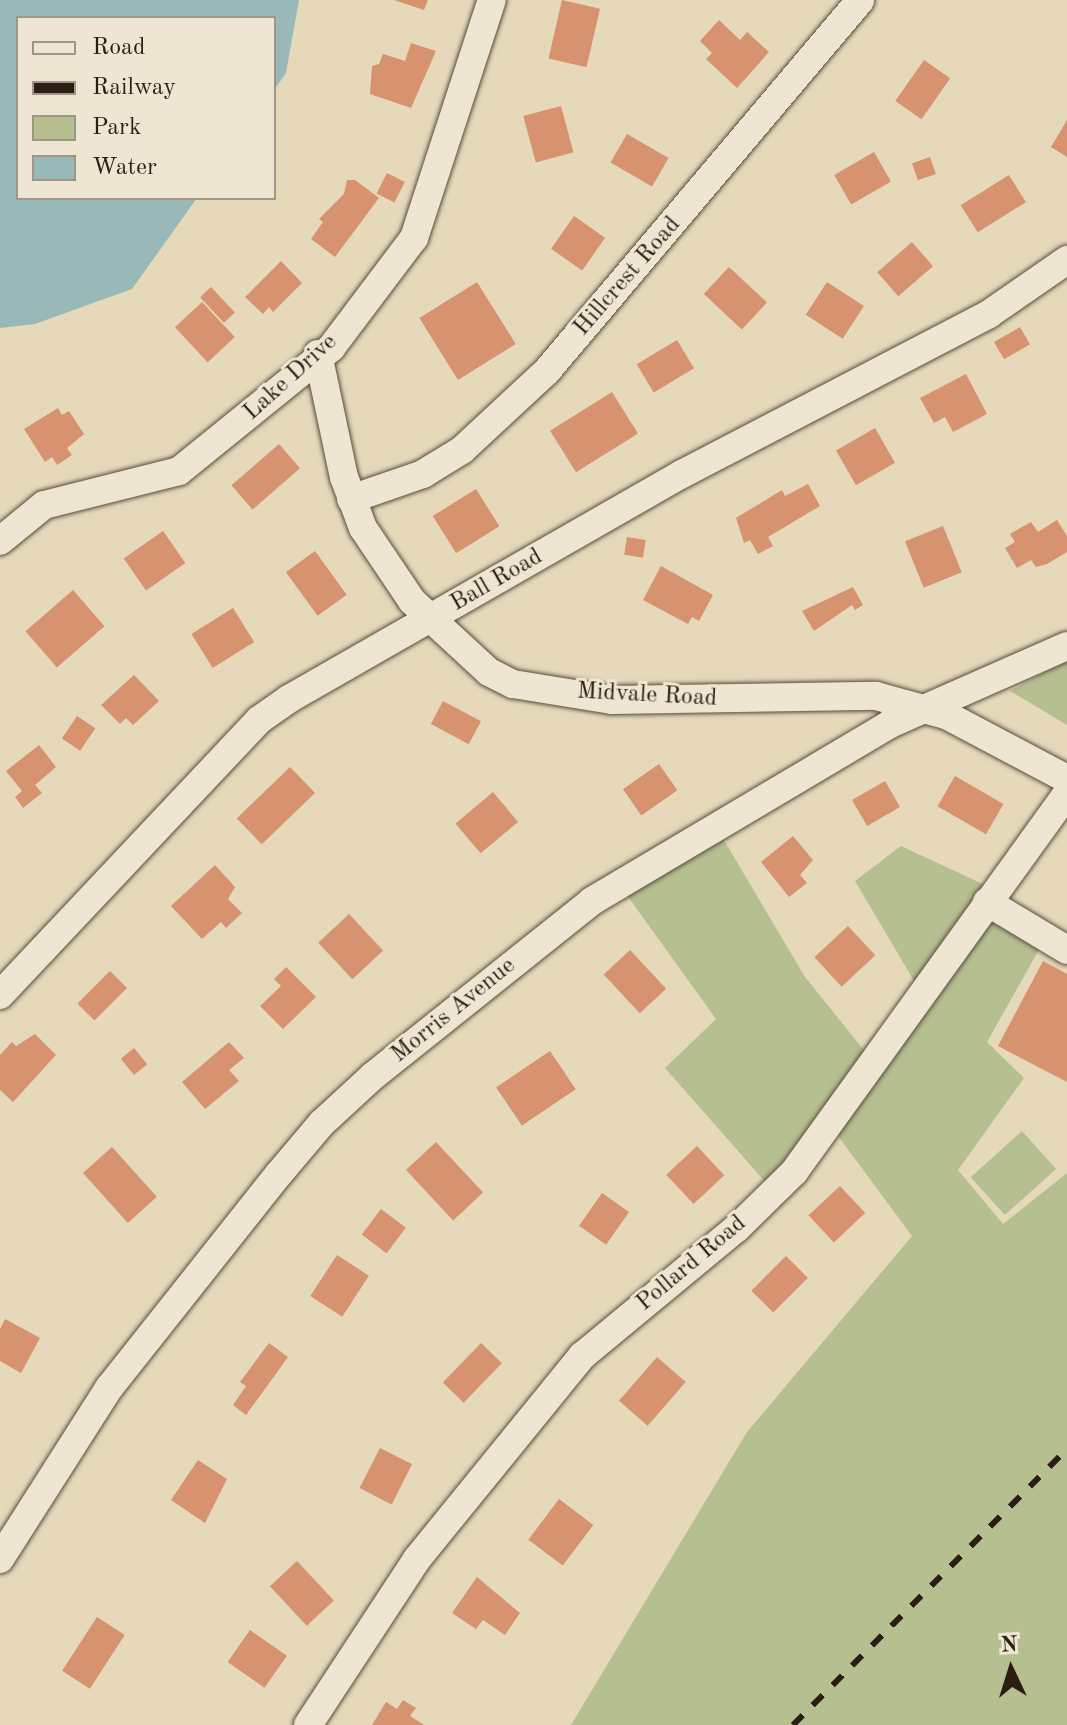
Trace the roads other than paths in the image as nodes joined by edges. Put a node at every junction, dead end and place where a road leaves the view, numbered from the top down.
1 (492, 0) edge
2 (860, 0) edge
3 (1067, 260) edge
4 (318, 354) junction
5 (351, 499) junction
6 (0, 541) edge
7 (430, 619) junction
8 (1067, 646) edge
9 (928, 707) junction
10 (1067, 779) edge
11 (1067, 794) edge
12 (987, 902) junction
13 (1067, 950) edge
14 (0, 995) edge
15 (0, 1559) edge
16 (308, 1725) edge

1 - 4 street, Lake Drive
2 - 5 street, Hillcrest Road
3 - 7 street, Ball Road
4 - 5 street, Midvale Road
4 - 6 street, Lake Drive
5 - 7 street, Midvale Road
7 - 9 street, Midvale Road
7 - 14 street, Ball Road
8 - 9 street, Morris Avenue
9 - 10 street, Midvale Road
9 - 15 street, Morris Avenue
11 - 12 street, Pollard Road
12 - 13 street
12 - 16 street, Pollard Road

